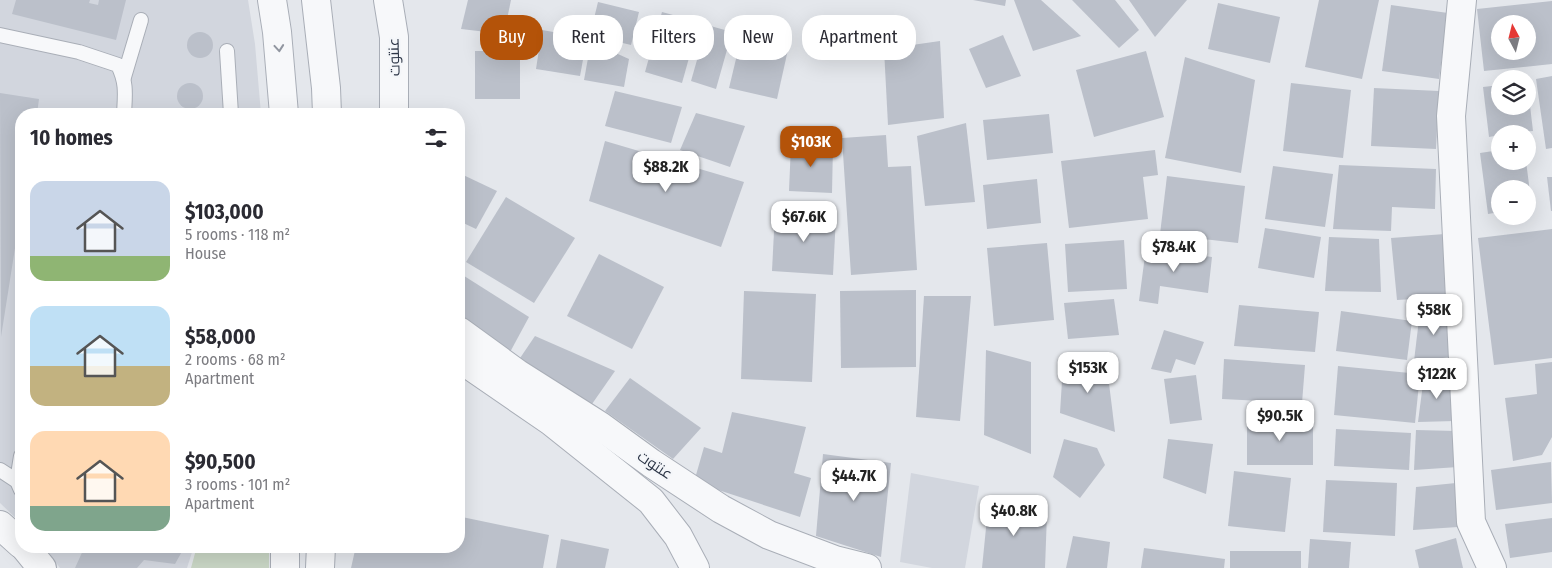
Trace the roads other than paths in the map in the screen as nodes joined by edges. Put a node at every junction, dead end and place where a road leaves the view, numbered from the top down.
1 (272, 0) edge
2 (316, 0) edge
3 (388, 0) edge
4 (1462, 0) edge
5 (141, 20) dead end
6 (0, 35) edge
7 (227, 51) dead end
8 (124, 78) junction
9 (124, 108) edge
10 (231, 108) edge
11 (283, 108) edge
12 (327, 108) edge
13 (394, 108) edge
14 (465, 335) edge
15 (465, 362) edge
16 (0, 470) edge
17 (15, 482) edge
18 (30, 553) edge
19 (285, 553) edge
20 (320, 553) edge
21 (42, 568) edge
22 (285, 568) edge
23 (320, 568) edge
24 (695, 568) edge
25 (867, 568) edge
26 (1492, 568) edge

1 -> 11 street
2 - 12 street
3 - 13 street, عنتوت
4 - 26 street
5 - 8 lane
6 - 8 lane
7 - 10 lane
8 - 9 lane
14 - 25 street, عنتوت
15 - 24 street
16 - 17 lane
18 - 21 street
19 - 22 street
20 - 23 street

